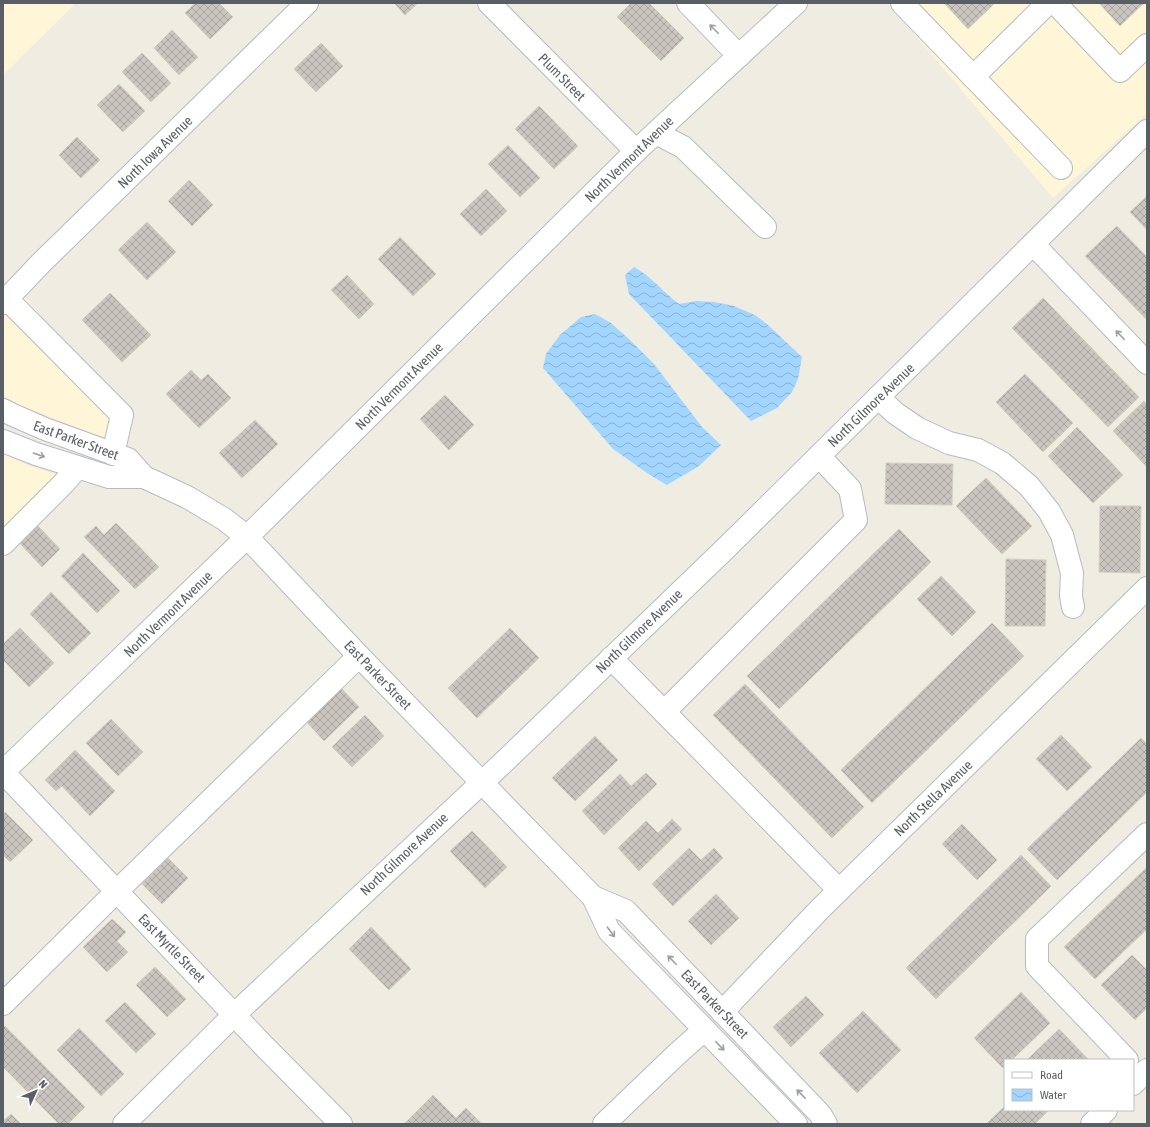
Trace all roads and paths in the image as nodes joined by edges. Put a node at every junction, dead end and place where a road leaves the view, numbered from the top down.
1 (307, 3) edge
2 (489, 3) edge
3 (688, 3) edge
4 (796, 3) edge
5 (902, 3) edge
6 (1048, 3) edge
7 (1055, 3) edge
8 (1147, 45) edge
9 (739, 56) junction
10 (973, 77) junction
11 (1147, 131) edge
12 (656, 133) junction
13 (636, 152) junction
14 (1061, 168) dead end
15 (765, 227) dead end
16 (1033, 244) junction
17 (5, 301) edge
18 (1147, 363) edge
19 (878, 397) junction
20 (3, 410) edge
21 (3, 441) edge
22 (113, 454) junction
23 (819, 456) junction
24 (77, 468) junction
25 (144, 477) junction
26 (247, 537) junction
27 (3, 544) edge
28 (1147, 588) edge
29 (1073, 607) dead end
30 (360, 656) junction
31 (611, 658) junction
32 (664, 712) junction
33 (3, 772) edge
34 (481, 782) junction
35 (1147, 834) edge
36 (839, 890) junction
37 (117, 891) junction
38 (593, 897) junction
39 (3, 1004) edge
40 (722, 1012) junction
41 (235, 1014) junction
42 (704, 1030) junction
43 (1125, 1059) edge
44 (1105, 1111) edge
45 (124, 1124) edge
46 (341, 1124) edge
47 (604, 1124) edge
48 (796, 1124) edge
49 (826, 1124) edge
50 (1092, 1124) edge

1 - 17 street, North Iowa Avenue
2 - 13 street, Plum Street
9 -> 3 street
4 - 9 street, North Vermont Avenue
5 - 10 street
6 - 10 street
7 - 8 street
9 - 12 street, North Vermont Avenue
10 - 14 street
11 - 16 street, North Gilmore Avenue
12 - 13 street, North Vermont Avenue
12 - 15 street
13 - 26 street, North Vermont Avenue
18 -> 16 street
16 - 19 street, North Gilmore Avenue
17 - 22 street
19 - 23 street, North Gilmore Avenue
19 - 29 street
20 - 22 street, East Parker Street
21 -> 24 street, East Parker Street
22 - 25 street, East Parker Street
23 - 31 street, North Gilmore Avenue
23 - 32 street
24 - 25 street, East Parker Street
24 - 27 street
25 - 26 street, East Parker Street
26 - 30 street, East Parker Street
26 - 33 street, North Vermont Avenue
28 - 36 street, North Stella Avenue
30 - 34 street, East Parker Street
30 - 37 street
31 - 32 street
31 - 34 street, North Gilmore Avenue
32 - 36 street
33 - 37 street, East Myrtle Street
34 - 38 street, East Parker Street
34 - 41 street, North Gilmore Avenue
35 - 43 street
36 - 40 street, North Stella Avenue
37 - 39 street
37 - 41 street, East Myrtle Street
40 -> 38 street, East Parker Street
38 -> 42 street, East Parker Street
49 -> 40 street, East Parker Street
41 - 45 street, North Gilmore Avenue
41 - 46 street, East Myrtle Street
42 - 47 street
42 -> 48 street, East Parker Street
44 - 50 street

